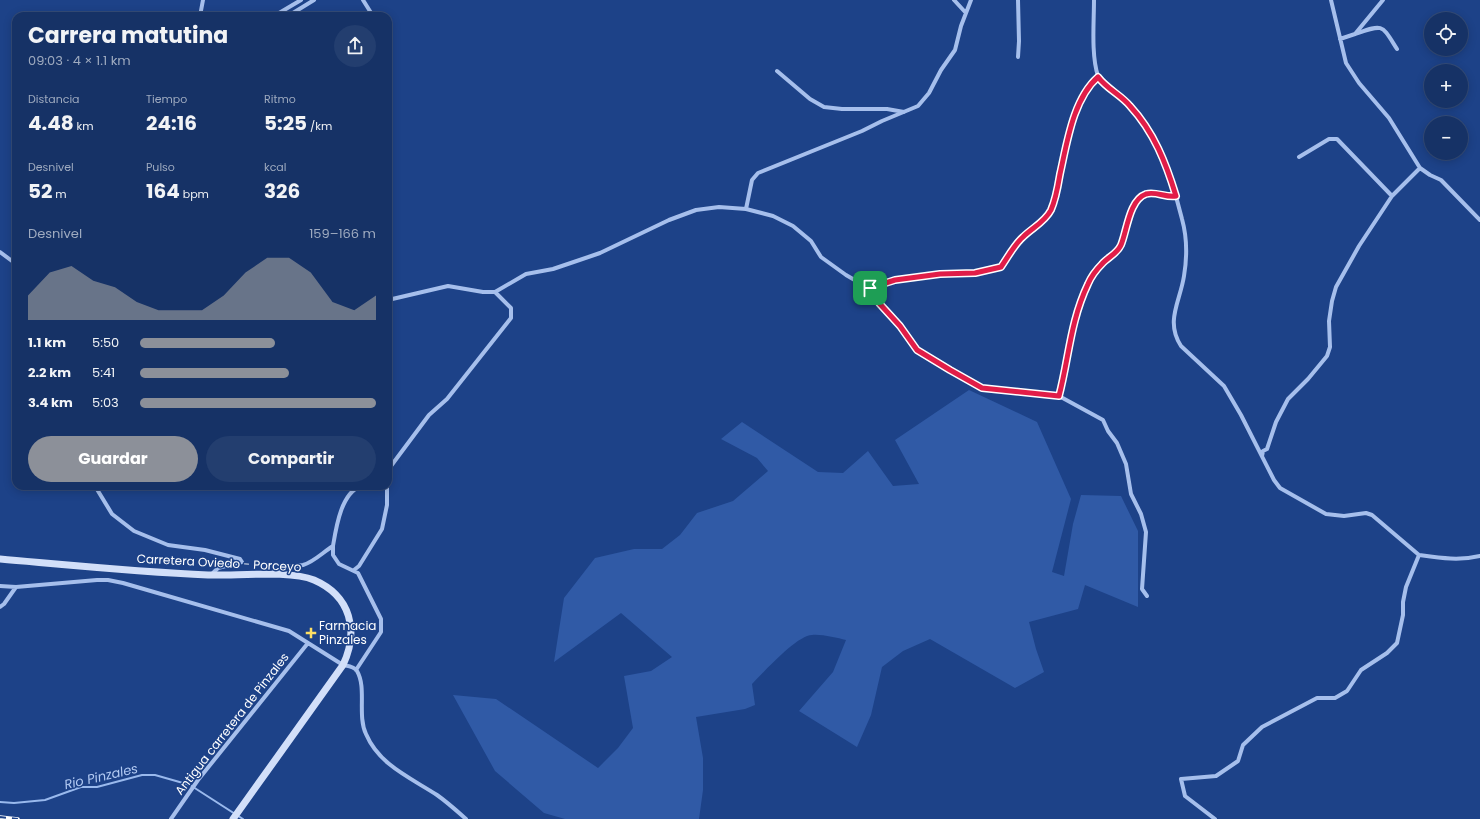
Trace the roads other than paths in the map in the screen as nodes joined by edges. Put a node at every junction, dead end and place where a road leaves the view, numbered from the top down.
1 (203, 0) edge
2 (300, 0) edge
3 (314, 0) edge
4 (363, 0) edge
5 (954, 0) edge
6 (971, 0) edge
7 (1018, 0) edge
8 (1094, 0) edge
9 (1331, 0) edge
10 (1383, 0) edge
11 (201, 12) edge
12 (280, 12) edge
13 (294, 12) edge
14 (370, 12) edge
15 (966, 13) junction
16 (1355, 34) junction
17 (1340, 39) junction
18 (1397, 50) dead end
19 (1018, 57) dead end
20 (777, 71) dead end
21 (1098, 77) junction
22 (905, 112) junction
23 (1299, 157) dead end
24 (1420, 168) junction
25 (1176, 196) junction
26 (1392, 196) junction
27 (746, 209) junction
28 (1480, 220) edge
29 (0, 252) edge
30 (12, 261) edge
31 (870, 288) junction
32 (495, 292) junction
33 (392, 299) edge
34 (1059, 396) junction
35 (1262, 456) junction
36 (392, 465) edge
37 (98, 490) edge
38 (354, 490) edge
39 (387, 490) edge
40 (333, 546) junction
41 (1419, 555) junction
42 (1480, 556) edge
43 (0, 559) edge
44 (354, 570) junction
45 (211, 575) junction
46 (270, 575) junction
47 (0, 586) edge
48 (16, 587) junction
49 (1147, 596) dead end
50 (0, 607) edge
51 (308, 643) junction
52 (343, 665) junction
53 (356, 670) junction
54 (171, 819) edge
55 (233, 819) edge
56 (466, 819) edge
57 (1215, 819) edge

1 - 11 street
2 - 12 street
3 - 13 street
4 - 14 street
5 - 15 street
6 - 15 street
7 - 19 street
8 - 21 street
9 - 17 street
10 - 16 street
15 - 22 street
16 - 17 street
16 - 18 street
17 - 24 street
20 - 22 street
21 - 25 street
21 - 31 street
22 - 27 street
23 - 26 street
24 - 26 street
24 - 28 street
25 - 34 street
25 - 35 street
26 - 35 street
27 - 31 street
27 - 32 street
29 - 30 street
31 - 34 street
32 - 33 street
32 - 36 street
34 - 49 street
35 - 41 street
37 - 45 street
38 - 40 street
39 - 44 street
40 - 44 street
40 - 46 street
41 - 42 street
41 - 57 street
43 - 45 main road, Carretera Oviedo - Porceyo
44 - 53 street
45 - 46 main road, Carretera Oviedo - Porceyo
46 - 52 main road, Carretera Oviedo - Porceyo
47 - 48 street
48 - 50 street
48 - 51 street
51 - 52 street
51 - 54 street, Antigua carretera de Pinzales
52 - 53 street
52 - 55 main road, Carretera Oviedo - Porceyo
53 - 56 street

